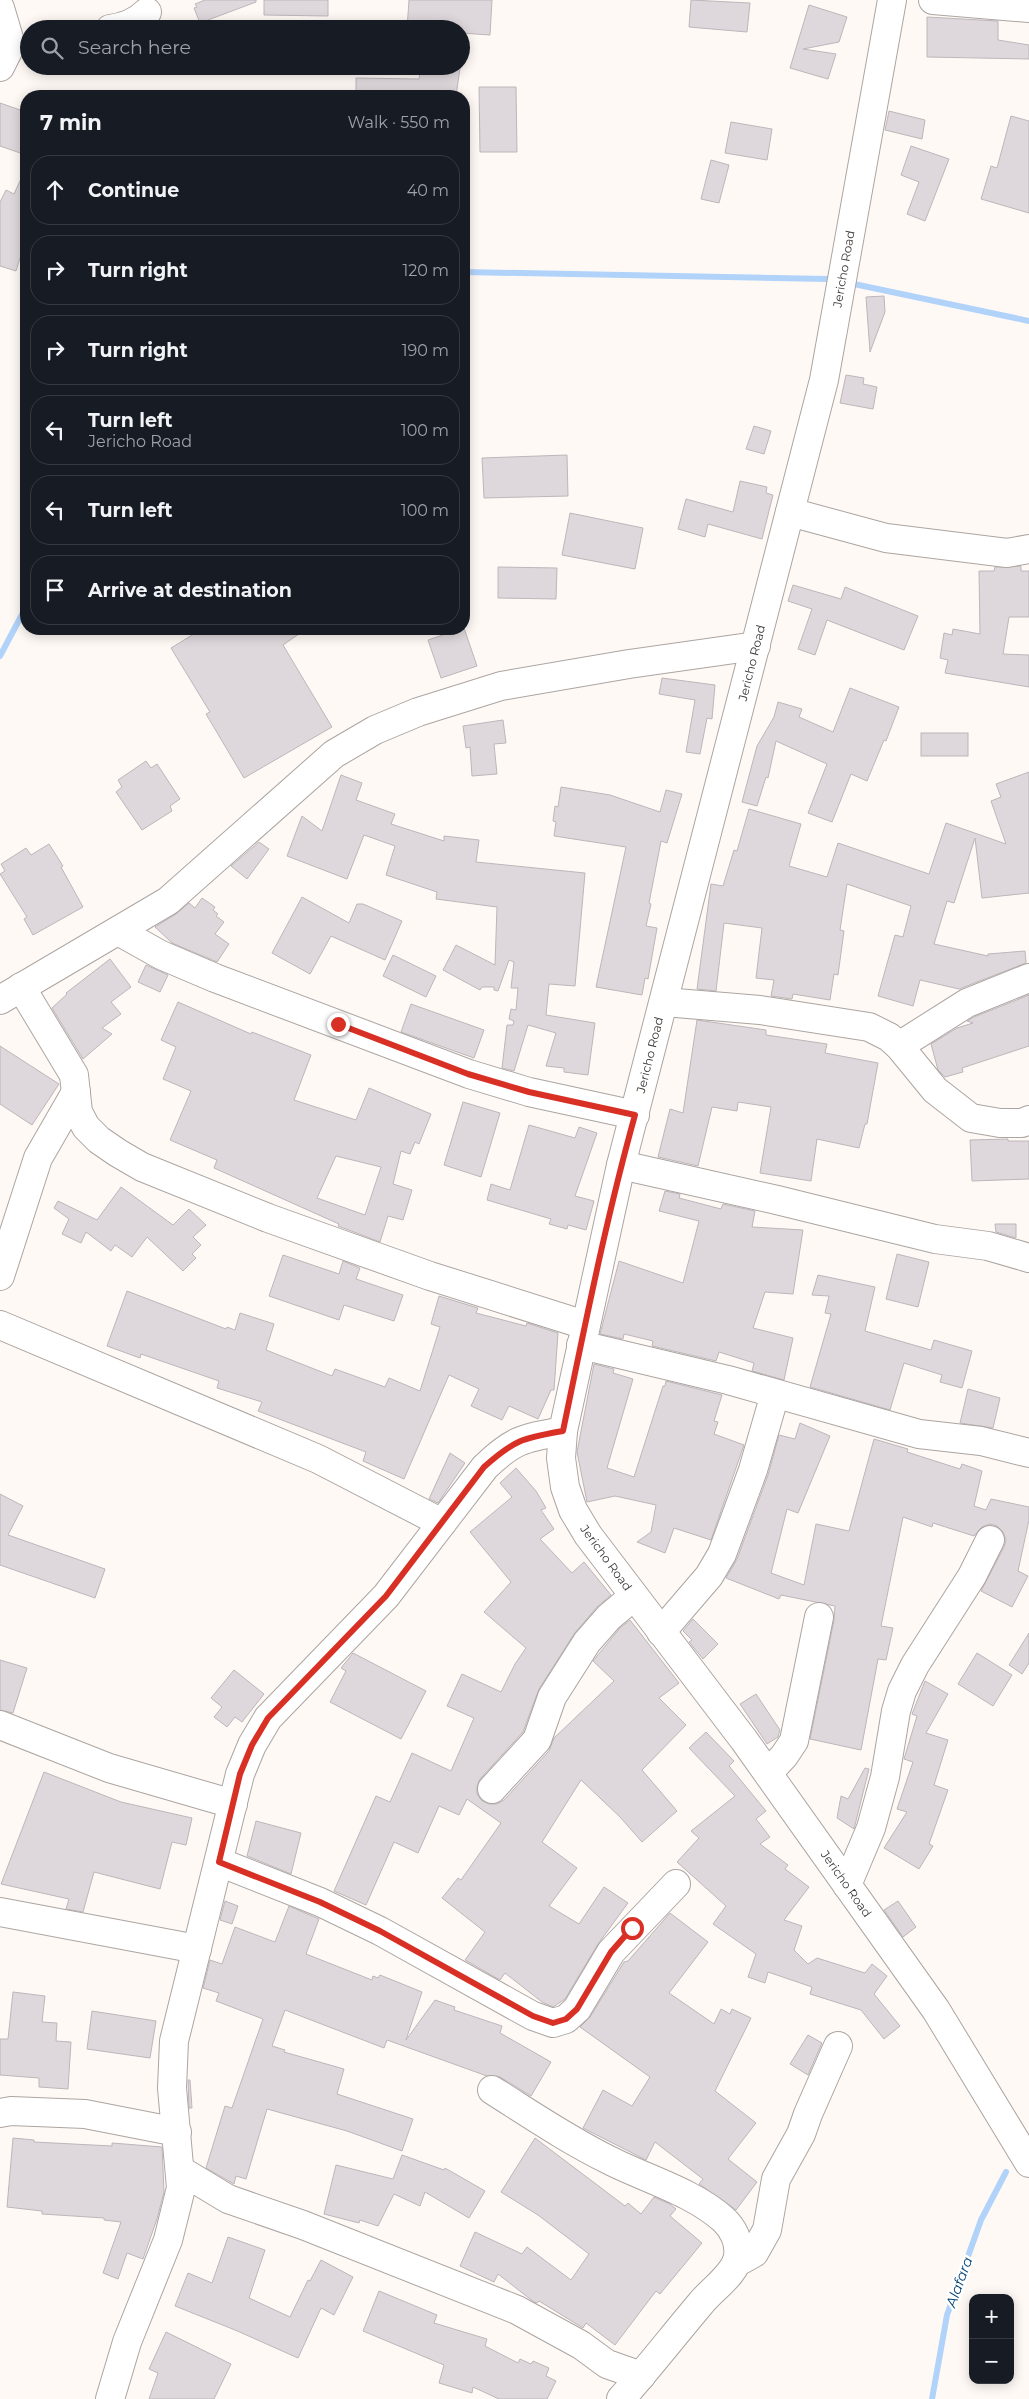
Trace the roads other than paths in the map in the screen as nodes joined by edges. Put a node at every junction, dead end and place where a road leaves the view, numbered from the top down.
1 (892, 0) edge
2 (933, 0) edge
3 (0, 8) edge
4 (1029, 8) edge
5 (147, 12) dead end
6 (139, 20) edge
7 (13, 49) edge
8 (790, 512) junction
9 (1029, 549) edge
10 (756, 646) junction
11 (118, 931) junction
12 (1029, 978) edge
13 (11, 994) edge
14 (664, 1002) junction
15 (899, 1046) junction
16 (76, 1092) junction
17 (635, 1115) junction
18 (1029, 1120) edge
19 (621, 1165) junction
20 (1029, 1258) edge
21 (0, 1276) edge
22 (0, 1325) edge
23 (583, 1335) junction
24 (775, 1394) junction
25 (563, 1431) junction
26 (1029, 1453) edge
27 (442, 1523) junction
28 (990, 1540) dead end
29 (634, 1596) junction
30 (819, 1617) dead end
31 (662, 1632) junction
32 (0, 1725) edge
33 (768, 1773) junction
34 (492, 1789) dead end
35 (233, 1804) junction
36 (219, 1862) junction
37 (676, 1884) dead end
38 (847, 1886) junction
39 (0, 1912) edge
40 (197, 1949) junction
41 (838, 2046) dead end
42 (492, 2090) dead end
43 (0, 2113) edge
44 (177, 2132) junction
45 (1029, 2163) edge
46 (180, 2170) junction
47 (736, 2263) junction
48 (641, 2376) junction
49 (110, 2399) edge
50 (621, 2399) edge

1 - 8 street, Jericho Road
2 - 4 street
3 - 7 street
5 - 6 street
8 - 9 street
8 - 10 street, Jericho Road
10 - 11 street
10 - 14 street, Jericho Road
11 - 13 street
11 - 17 street
12 - 15 street
13 - 16 street
14 - 15 street
14 - 17 street, Jericho Road
15 - 18 street
16 - 21 street
16 - 23 street
17 - 19 street, Jericho Road
19 - 20 street
19 - 23 street, Jericho Road
22 - 27 street
23 - 24 street
23 - 25 street, Jericho Road
24 - 26 street
24 - 31 street
25 - 27 street
25 - 29 street, Jericho Road
27 - 35 street
28 - 38 street
29 - 31 street, Jericho Road
29 - 34 street
30 - 33 street
31 - 33 street, Jericho Road
32 - 35 street
33 - 38 street, Jericho Road
35 - 36 street
36 - 37 street
36 - 40 street
38 - 45 street, Jericho Road
39 - 40 street
40 - 44 street
41 - 47 street
42 - 47 street
43 - 44 street
44 - 46 street
46 - 48 street
46 - 49 street
47 - 48 street
48 - 50 street

